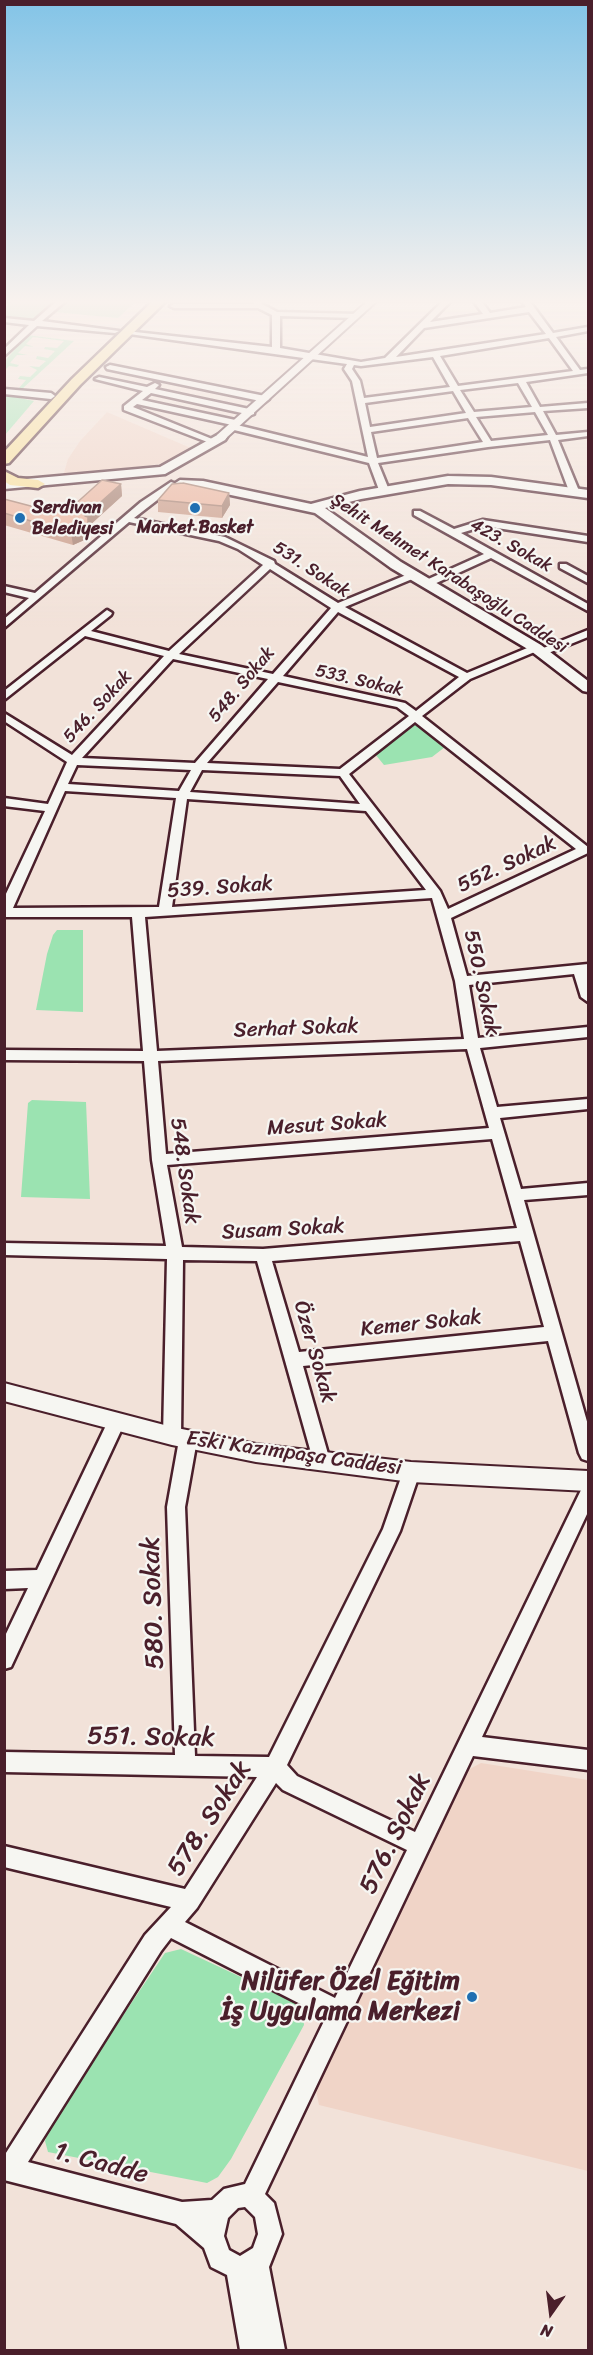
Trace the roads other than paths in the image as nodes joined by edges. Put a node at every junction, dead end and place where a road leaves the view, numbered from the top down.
1 (41, 409) edge
2 (51, 409) edge
3 (130, 409) edge
4 (169, 409) edge
5 (236, 409) edge
6 (254, 409) edge
7 (362, 409) edge
8 (468, 409) edge
9 (549, 409) edge
10 (538, 410) junction
11 (250, 412) junction
12 (472, 416) junction
13 (235, 425) junction
14 (367, 430) junction
15 (588, 434) edge
16 (552, 437) junction
17 (217, 439) junction
18 (488, 444) junction
19 (5, 457) edge
20 (373, 460) junction
21 (4, 475) edge
22 (171, 478) junction
23 (38, 484) junction
24 (4, 486) edge
25 (384, 490) junction
26 (574, 491) junction
27 (4, 494) edge
28 (588, 494) edge
29 (312, 508) junction
30 (417, 513) dead end
31 (127, 519) junction
32 (453, 533) junction
33 (588, 539) edge
34 (493, 554) junction
35 (271, 563) junction
36 (563, 566) dead end
37 (414, 575) junction
38 (588, 580) edge
39 (428, 584) junction
40 (4, 589) edge
41 (37, 597) junction
42 (337, 607) junction
43 (588, 608) edge
44 (107, 613) dead end
45 (4, 625) edge
46 (83, 632) junction
47 (588, 633) edge
48 (539, 650) junction
49 (171, 656) junction
50 (466, 677) junction
51 (273, 678) junction
52 (588, 688) edge
53 (4, 697) edge
54 (415, 715) junction
55 (4, 716) edge
56 (73, 760) junction
57 (199, 766) junction
58 (343, 773) junction
59 (62, 787) junction
60 (182, 796) junction
61 (4, 802) edge
62 (53, 808) junction
63 (370, 808) junction
64 (585, 850) joint
65 (436, 894) junction
66 (165, 911) junction
67 (5, 913) edge
68 (138, 913) junction
69 (444, 916) junction
70 (584, 968) edge
71 (462, 981) junction
72 (588, 996) edge
73 (588, 1032) edge
74 (472, 1044) junction
75 (4, 1055) edge
76 (150, 1056) junction
77 (588, 1104) edge
78 (492, 1113) junction
79 (498, 1133) junction
80 (159, 1160) junction
81 (587, 1194) edge
82 (515, 1195) junction
83 (526, 1234) junction
84 (4, 1249) edge
85 (176, 1254) junction
86 (263, 1255) junction
87 (554, 1333) junction
88 (292, 1360) junction
89 (4, 1392) edge
90 (116, 1422) junction
91 (180, 1438) junction
92 (588, 1453) edge
93 (321, 1461) junction
94 (411, 1472) junction
95 (588, 1481) edge
96 (588, 1494) edge
97 (42, 1579) junction
98 (4, 1580) edge
99 (4, 1659) edge
100 (468, 1745) junction
101 (588, 1760) edge
102 (4, 1762) edge
103 (185, 1765) junction
104 (275, 1767) junction
105 (420, 1845) junction
106 (4, 1856) edge
107 (190, 1901) junction
108 (168, 1925) junction
109 (340, 2013) junction
110 (7, 2169) edge
111 (251, 2197) junction
112 (217, 2212) junction
113 (182, 2214) junction
114 (213, 2240) junction
115 (247, 2266) junction
116 (252, 2350) edge
117 (273, 2350) edge

1 - 19 main road
2 - 19 main road
3 - 17 street
4 - 13 street
5 - 11 street
6 - 11 street
7 - 14 street
8 - 12 street
9 - 10 street
10 - 12 street
10 - 16 street
11 - 13 street
12 - 14 street
12 - 18 street
13 - 17 street
13 - 20 street
14 - 20 street
15 - 16 street
16 - 18 street
16 - 26 street
17 - 22 main road
17 - 22 main road
18 - 20 street
20 - 25 street
21 - 23 main road
22 - 23 main road
22 - 27 main road
22 - 29 main road, Şehit Mehmet Karabaşoğlu Caddesi
22 - 31 street
23 - 24 main road
25 - 26 main road
25 - 29 main road
26 - 28 main road
29 - 37 main road, Şehit Mehmet Karabaşoğlu Caddesi
30 - 32 street, 423. Sokak
31 - 35 street, 531. Sokak
31 - 41 street
32 - 33 street
32 - 34 street, 423. Sokak
34 - 39 street
34 - 43 street, 423. Sokak
35 - 42 street, 531. Sokak
35 - 49 street, 546. Sokak
36 - 38 street
37 - 39 main road, Şehit Mehmet Karabaşoğlu Caddesi
37 - 42 street, 548. Sokak
39 - 48 main road, Şehit Mehmet Karabaşoğlu Caddesi
40 - 41 street
41 - 45 street
42 - 50 street, 531. Sokak
42 - 51 street, 548. Sokak
44 - 46 street
46 - 49 street, 533. Sokak
46 - 53 street
47 - 48 street
48 - 50 street
48 - 52 main road, Şehit Mehmet Karabaşoğlu Caddesi
49 - 51 street, 533. Sokak
49 - 56 street, 546. Sokak
50 - 54 street
51 - 54 street, 533. Sokak
51 - 57 street, 548. Sokak
54 - 58 street
54 - 64 street, 533. Sokak
55 - 56 street
56 - 57 street
56 - 59 street, 546. Sokak
57 - 58 street
57 - 60 street, 548. Sokak
58 - 63 street, 550. Sokak
59 - 60 street
59 - 62 street, 546. Sokak
60 - 63 street
60 - 66 street, 548. Sokak
61 - 62 street
62 - 67 street, 546. Sokak
63 - 65 street, 550. Sokak
64 - 69 street, 552. Sokak
65 - 66 street, 539. Sokak
65 - 69 street, 550. Sokak
66 - 68 street, 539. Sokak
67 - 68 street, 539. Sokak
68 - 76 street, 548. Sokak
69 - 71 street, 550. Sokak
70 - 71 street
70 - 72 street
71 - 74 street, 550. Sokak
73 - 74 street, Serhat Sokak
74 - 76 street, Serhat Sokak
74 - 78 street, 550. Sokak
75 - 76 street, Serhat Sokak
76 - 80 street, 548. Sokak
77 - 78 street
78 - 79 street, 550. Sokak
79 - 80 street, Mesut Sokak
79 - 82 street, 550. Sokak
80 - 85 street, 548. Sokak
81 - 82 street
82 - 83 street, 550. Sokak
83 - 86 street, Susam Sokak
83 - 87 street, 550. Sokak
84 - 85 street, Susam Sokak
85 - 86 street, Susam Sokak
85 - 91 street, 548. Sokak
86 - 88 street, Özer Sokak
87 - 88 street, Kemer Sokak
87 - 92 street, 550. Sokak
88 - 93 street, Özer Sokak
89 - 90 street, Eski Kazımpaşa Caddesi
90 - 91 street, Eski Kazımpaşa Caddesi
90 - 97 street
91 - 93 street, Eski Kazımpaşa Caddesi
91 - 103 street, 580. Sokak
93 - 94 street, Eski Kazımpaşa Caddesi
94 - 95 street, Eski Kazımpaşa Caddesi
94 - 104 street, 578. Sokak
96 - 100 street, 576. Sokak
97 - 98 street
97 - 99 street
100 - 101 street
100 - 105 street, 576. Sokak
102 - 103 street, 551. Sokak
103 - 104 street, 551. Sokak
104 - 105 street
104 - 107 street, 578. Sokak
105 - 109 street, 576. Sokak
106 - 107 street
107 - 108 street, 578. Sokak
108 - 109 street
108 - 110 street, 578. Sokak
109 - 111 street, 576. Sokak
110 - 113 street, 1. Cadde
111 - 112 street
111 - 115 street
112 - 113 street
112 - 114 street
113 - 114 street
114 - 115 street
115 - 116 street
115 - 117 street

